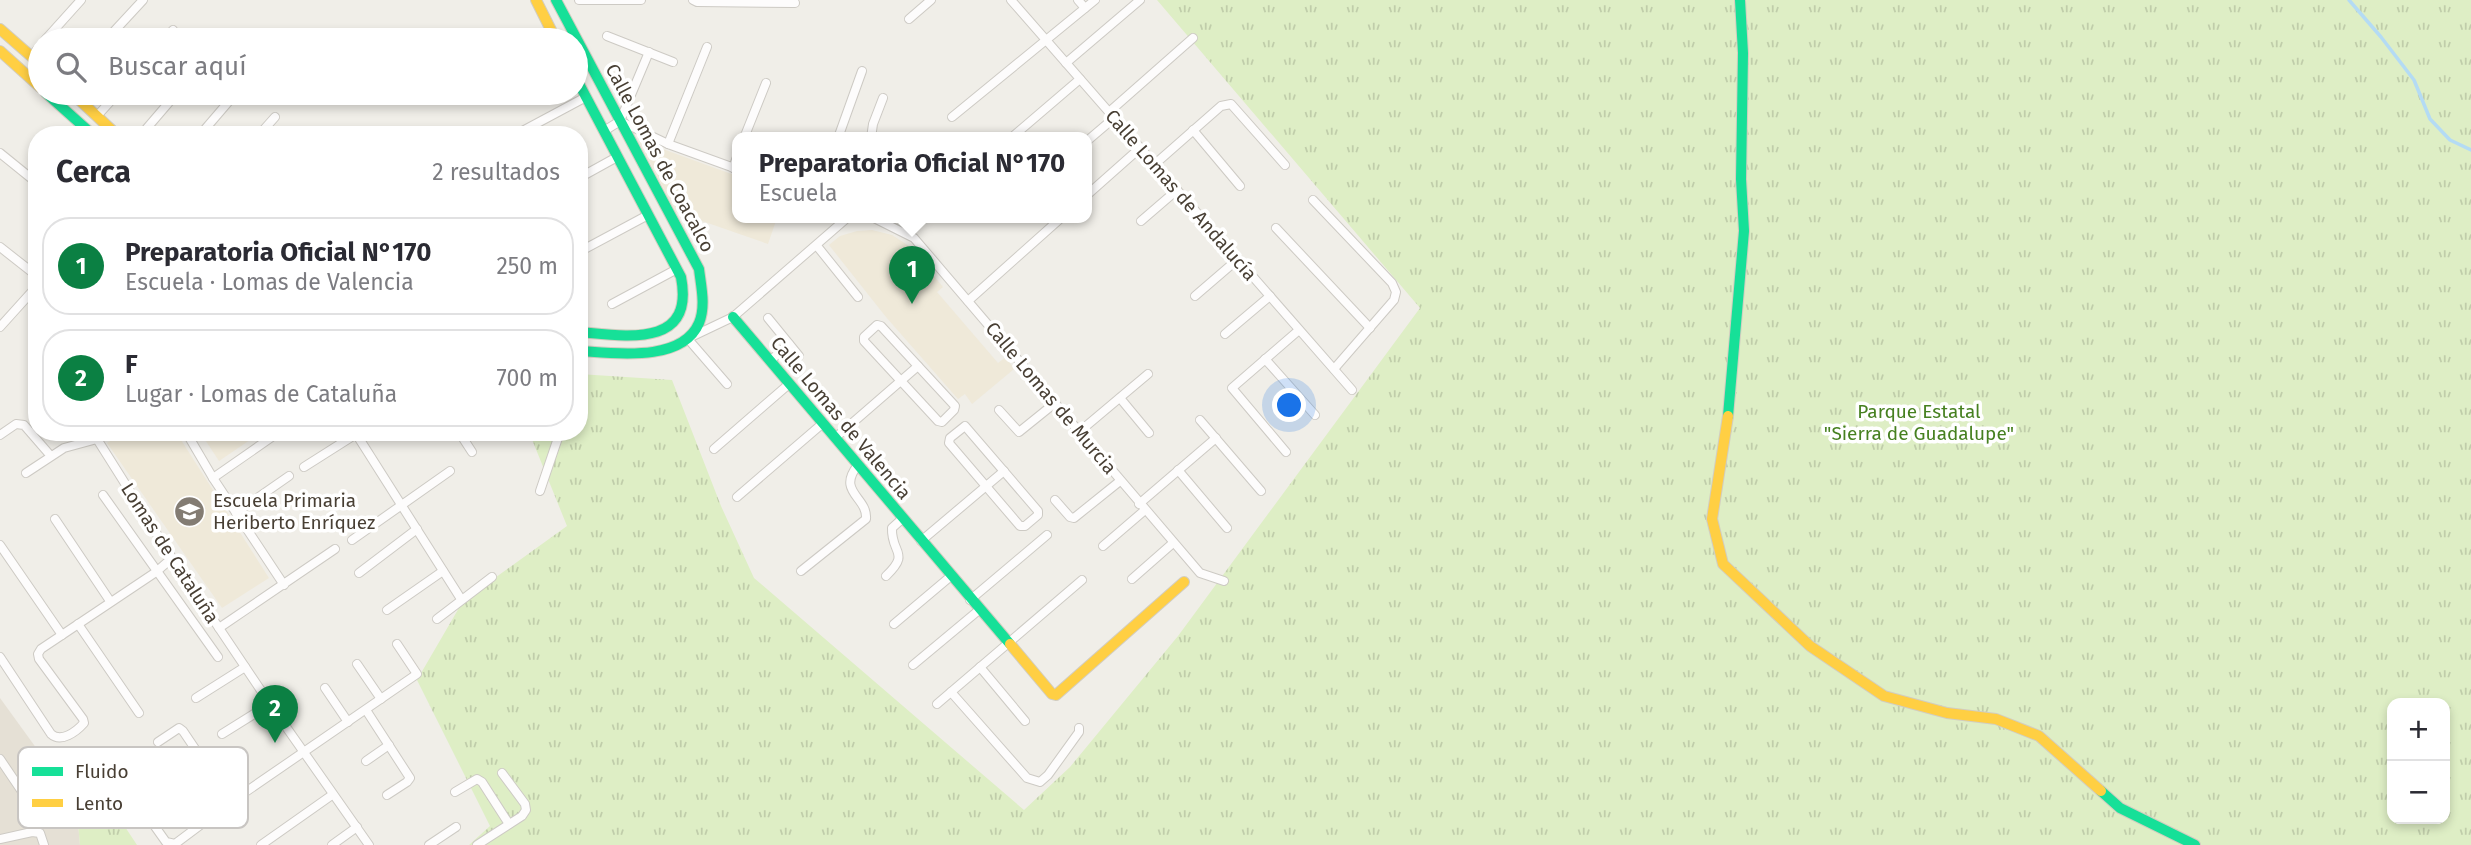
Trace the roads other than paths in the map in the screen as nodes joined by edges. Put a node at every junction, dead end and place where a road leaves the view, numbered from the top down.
1 (81, 0) edge
2 (143, 0) edge
3 (536, 0) edge
4 (556, 0) edge
5 (579, 0) edge
6 (641, 0) edge
7 (693, 0) edge
8 (931, 0) edge
9 (1011, 0) edge
10 (1078, 0) edge
11 (1095, 0) edge
12 (1140, 0) edge
13 (1740, 0) edge
14 (795, 4) dead end
15 (1086, 8) junction
16 (909, 19) dead end
17 (56, 28) edge
18 (117, 28) edge
19 (549, 28) edge
20 (571, 28) edge
21 (0, 29) edge
22 (607, 36) dead end
23 (1193, 37) dead end
24 (1046, 41) junction
25 (707, 47) dead end
26 (0, 51) edge
27 (649, 52) junction
28 (28, 53) edge
29 (588, 60) edge
30 (673, 62) dead end
31 (1066, 63) junction
32 (862, 71) dead end
33 (28, 77) edge
34 (1080, 79) junction
35 (766, 83) dead end
36 (883, 98) dead end
37 (588, 101) edge
38 (59, 105) edge
39 (85, 105) edge
40 (107, 105) edge
41 (167, 105) edge
42 (226, 105) edge
43 (571, 105) edge
44 (1111, 115) junction
45 (97, 116) junction
46 (275, 117) dead end
47 (952, 117) dead end
48 (620, 121) junction
49 (83, 126) edge
50 (108, 126) edge
51 (149, 126) edge
52 (208, 126) edge
53 (267, 126) edge
54 (532, 126) edge
55 (1193, 130) junction
56 (604, 131) junction
57 (746, 132) edge
58 (840, 132) edge
59 (872, 132) edge
60 (1018, 132) edge
61 (1092, 136) edge
62 (668, 144) junction
63 (1140, 148) junction
64 (0, 153) edge
65 (617, 157) junction
66 (1154, 164) junction
67 (1285, 165) dead end
68 (732, 167) edge
69 (588, 173) edge
70 (28, 176) edge
71 (1240, 186) dead end
72 (1177, 190) junction
73 (1092, 191) edge
74 (1314, 200) dead end
75 (648, 215) junction
76 (1141, 220) dead end
77 (842, 223) edge
78 (893, 223) edge
79 (1055, 223) edge
80 (1276, 228) dead end
81 (817, 246) junction
82 (0, 247) edge
83 (588, 247) edge
84 (1238, 259) junction
85 (28, 269) edge
86 (677, 269) junction
87 (28, 296) edge
88 (1195, 296) dead end
89 (1270, 296) junction
90 (858, 297) dead end
91 (968, 300) junction
92 (612, 304) dead end
93 (733, 317) junction
94 (768, 318) dead end
95 (0, 327) edge
96 (1370, 328) junction
97 (1299, 330) junction
98 (588, 332) edge
99 (1225, 334) dead end
100 (689, 338) junction
101 (789, 344) junction
102 (588, 352) edge
103 (799, 356) dead end
104 (1265, 359) junction
105 (770, 361) junction
106 (918, 366) junction
107 (1334, 369) junction
108 (1148, 374) dead end
109 (901, 381) junction
110 (727, 384) dead end
111 (789, 384) junction
112 (1352, 390) dead end
113 (1120, 398) junction
114 (1055, 403) junction
115 (999, 410) dead end
116 (1314, 415) dead end
117 (1200, 420) dead end
118 (822, 424) junction
119 (28, 430) edge
120 (1079, 432) junction
121 (1149, 433) dead end
122 (1, 435) edge
123 (835, 438) junction
124 (1216, 438) junction
125 (37, 441) edge
126 (88, 441) edge
127 (98, 441) edge
128 (191, 441) edge
129 (266, 441) edge
130 (344, 441) edge
131 (361, 441) edge
132 (465, 441) edge
133 (557, 441) edge
134 (714, 449) dead end
135 (472, 452) dead end
136 (1286, 452) dead end
137 (50, 456) junction
138 (858, 465) junction
139 (304, 467) dead end
140 (1178, 470) junction
141 (450, 471) dead end
142 (1004, 471) junction
143 (26, 473) dead end
144 (289, 476) dead end
145 (214, 478) junction
146 (1120, 481) junction
147 (986, 486) junction
148 (540, 491) dead end
149 (1261, 491) dead end
150 (103, 495) dead end
151 (737, 497) dead end
152 (1055, 500) dead end
153 (401, 505) junction
154 (1142, 507) junction
155 (236, 513) junction
156 (902, 519) junction
157 (55, 520) dead end
158 (1227, 528) dead end
159 (417, 529) junction
160 (1048, 535) dead end
161 (352, 540) dead end
162 (921, 541) junction
163 (1173, 543) junction
164 (0, 545) edge
165 (1103, 546) dead end
166 (335, 549) dead end
167 (172, 558) junction
168 (443, 571) junction
169 (801, 571) dead end
170 (156, 572) junction
171 (359, 573) dead end
172 (887, 576) dead end
173 (951, 576) junction
174 (492, 577) dead end
175 (1132, 579) dead end
176 (1082, 580) dead end
177 (1224, 581) dead end
178 (1184, 582) dead end
179 (284, 586) junction
180 (461, 599) junction
181 (970, 600) junction
182 (110, 601) junction
183 (387, 610) dead end
184 (979, 610) junction
185 (437, 620) dead end
186 (78, 624) junction
187 (894, 624) dead end
188 (219, 628) junction
189 (62, 635) junction
190 (397, 644) dead end
191 (1007, 644) junction
192 (0, 657) edge
193 (218, 657) dead end
194 (357, 663) dead end
195 (914, 665) dead end
196 (245, 667) junction
197 (980, 667) junction
198 (325, 688) dead end
199 (951, 691) junction
200 (196, 698) dead end
201 (381, 699) junction
202 (270, 704) junction
203 (937, 704) dead end
204 (366, 710) junction
205 (139, 713) dead end
206 (1025, 721) dead end
207 (348, 722) junction
208 (1079, 729) dead end
209 (222, 734) dead end
210 (158, 742) dead end
211 (389, 745) junction
212 (194, 747) edge
213 (304, 752) junction
214 (0, 759) edge
215 (366, 761) dead end
216 (502, 773) dead end
217 (18, 786) edge
218 (248, 791) edge
219 (455, 792) dead end
220 (332, 795) junction
221 (387, 795) dead end
222 (509, 824) junction
223 (357, 827) junction
224 (456, 827) dead end
225 (156, 828) edge
226 (197, 828) edge
227 (0, 839) edge
228 (44, 845) edge
229 (261, 845) edge
230 (331, 845) edge
231 (369, 845) edge
232 (429, 845) edge
233 (477, 845) edge
234 (2195, 845) edge

1 - 17 street
2 - 18 street
3 - 19 street
4 - 20 street, Calle Lomas de Coacalco
5 - 6 street
7 - 14 street
8 - 16 street
9 - 24 street, Calle Lomas de Andalucía
10 - 15 street
11 - 15 street
12 - 31 street
13 - 234 street
15 - 24 street
21 - 28 street
22 - 27 street
23 - 44 street
24 - 31 street, Calle Lomas de Andalucía
24 - 47 street
25 - 62 street
26 - 33 street
27 - 30 street
27 - 48 street
29 - 48 street, Calle Lomas de Coacalco
31 - 34 street, Calle Lomas de Andalucía
32 - 58 street
34 - 44 street, Calle Lomas de Andalucía
34 - 60 street
35 - 57 street
36 - 59 street
37 - 56 street, Calle Lomas de Coacalco
38 - 49 street
39 - 45 street
40 - 45 street
41 - 51 street
42 - 52 street
43 - 54 street
44 - 61 street
44 - 63 street, Calle Lomas de Andalucía
45 - 50 street
46 - 53 street
48 - 56 street
48 - 62 street
48 - 100 street, Calle Lomas de Coacalco
55 - 66 street
55 - 67 street
55 - 71 street
56 - 65 street, Calle Lomas de Coacalco
62 - 68 street
63 - 66 street, Calle Lomas de Andalucía
63 - 73 street
64 - 70 street
65 - 69 street
65 - 75 street, Calle Lomas de Coacalco
66 - 72 street, Calle Lomas de Andalucía
72 - 76 street
72 - 84 street, Calle Lomas de Andalucía
74 - 96 street
75 - 83 street
75 - 86 street, Calle Lomas de Coacalco
77 - 81 street
78 - 91 street, Calle Lomas de Murcia
79 - 91 street
80 - 96 street
81 - 90 street
81 - 93 street
82 - 85 street
84 - 88 street
84 - 89 street, Calle Lomas de Andalucía
86 - 92 street
86 - 98 street, Calle Lomas de Coacalco
87 - 95 street
89 - 97 street, Calle Lomas de Andalucía
89 - 99 street
91 - 114 street, Calle Lomas de Murcia
93 - 100 street
93 - 105 street, Calle Lomas de Valencia
94 - 101 street
96 - 107 street
97 - 104 street
97 - 107 street, Calle Lomas de Andalucía
100 - 102 street
100 - 110 street
101 - 103 street
101 - 105 street
104 - 116 street
104 - 136 street
105 - 111 street, Calle Lomas de Valencia
106 - 109 street
106 - 109 street
106 - 109 street
107 - 112 street, Calle Lomas de Andalucía
108 - 113 street
109 - 123 street
111 - 118 street, Calle Lomas de Valencia
111 - 134 street
113 - 120 street
113 - 121 street
114 - 115 street
114 - 120 street, Calle Lomas de Murcia
117 - 124 street
118 - 123 street, Calle Lomas de Valencia
118 - 151 street
119 - 122 street
120 - 146 street, Calle Lomas de Murcia
123 - 138 street, Calle Lomas de Valencia
124 - 140 street
124 - 149 street
125 - 137 street
126 - 137 street
127 - 167 street, Lomas de Cataluña
128 - 145 street
129 - 145 street
130 - 139 street
131 - 153 street
132 - 135 street
133 - 148 street
137 - 143 street
138 - 156 street, Calle Lomas de Valencia
138 - 169 street
140 - 154 street
140 - 158 street
141 - 153 street
142 - 147 street
142 - 147 street
142 - 147 street
144 - 155 street
145 - 155 street
146 - 152 street
146 - 154 street, Calle Lomas de Murcia
147 - 162 street
150 - 170 street
153 - 159 street
153 - 161 street
154 - 163 street, Calle Lomas de Murcia
154 - 165 street
155 - 179 street
156 - 162 street, Calle Lomas de Valencia
156 - 172 street
157 - 182 street
159 - 168 street
159 - 171 street
160 - 181 street
162 - 173 street, Calle Lomas de Valencia
163 - 175 street
163 - 177 street, Calle Lomas de Murcia
164 - 189 street
166 - 179 street
167 - 170 street
167 - 188 street, Lomas de Cataluña
168 - 180 street
168 - 183 street
170 - 182 street
170 - 193 street
173 - 181 street, Calle Lomas de Valencia
173 - 187 street
174 - 180 street
176 - 191 street
178 - 191 street, Calle Lomas de Valencia
179 - 188 street
180 - 185 street
181 - 184 street, Calle Lomas de Valencia
182 - 186 street
184 - 191 street, Calle Lomas de Valencia
184 - 195 street
186 - 189 street
186 - 205 street
188 - 196 street, Lomas de Cataluña
189 - 192 street
190 - 201 street
191 - 197 street
194 - 201 street
196 - 200 street
196 - 202 street, Lomas de Cataluña
197 - 199 street
197 - 206 street
198 - 207 street
199 - 203 street
199 - 208 street
201 - 204 street
202 - 209 street
202 - 213 street, Lomas de Cataluña
204 - 207 street
204 - 211 street
207 - 213 street
210 - 212 street
211 - 215 street
211 - 221 street
213 - 218 street
213 - 220 street, Lomas de Cataluña
214 - 217 street
216 - 222 street
219 - 222 street
220 - 223 street, Lomas de Cataluña
220 - 229 street
222 - 233 street
223 - 230 street
223 - 231 street, Lomas de Cataluña
224 - 232 street
225 - 226 street
227 - 228 street

